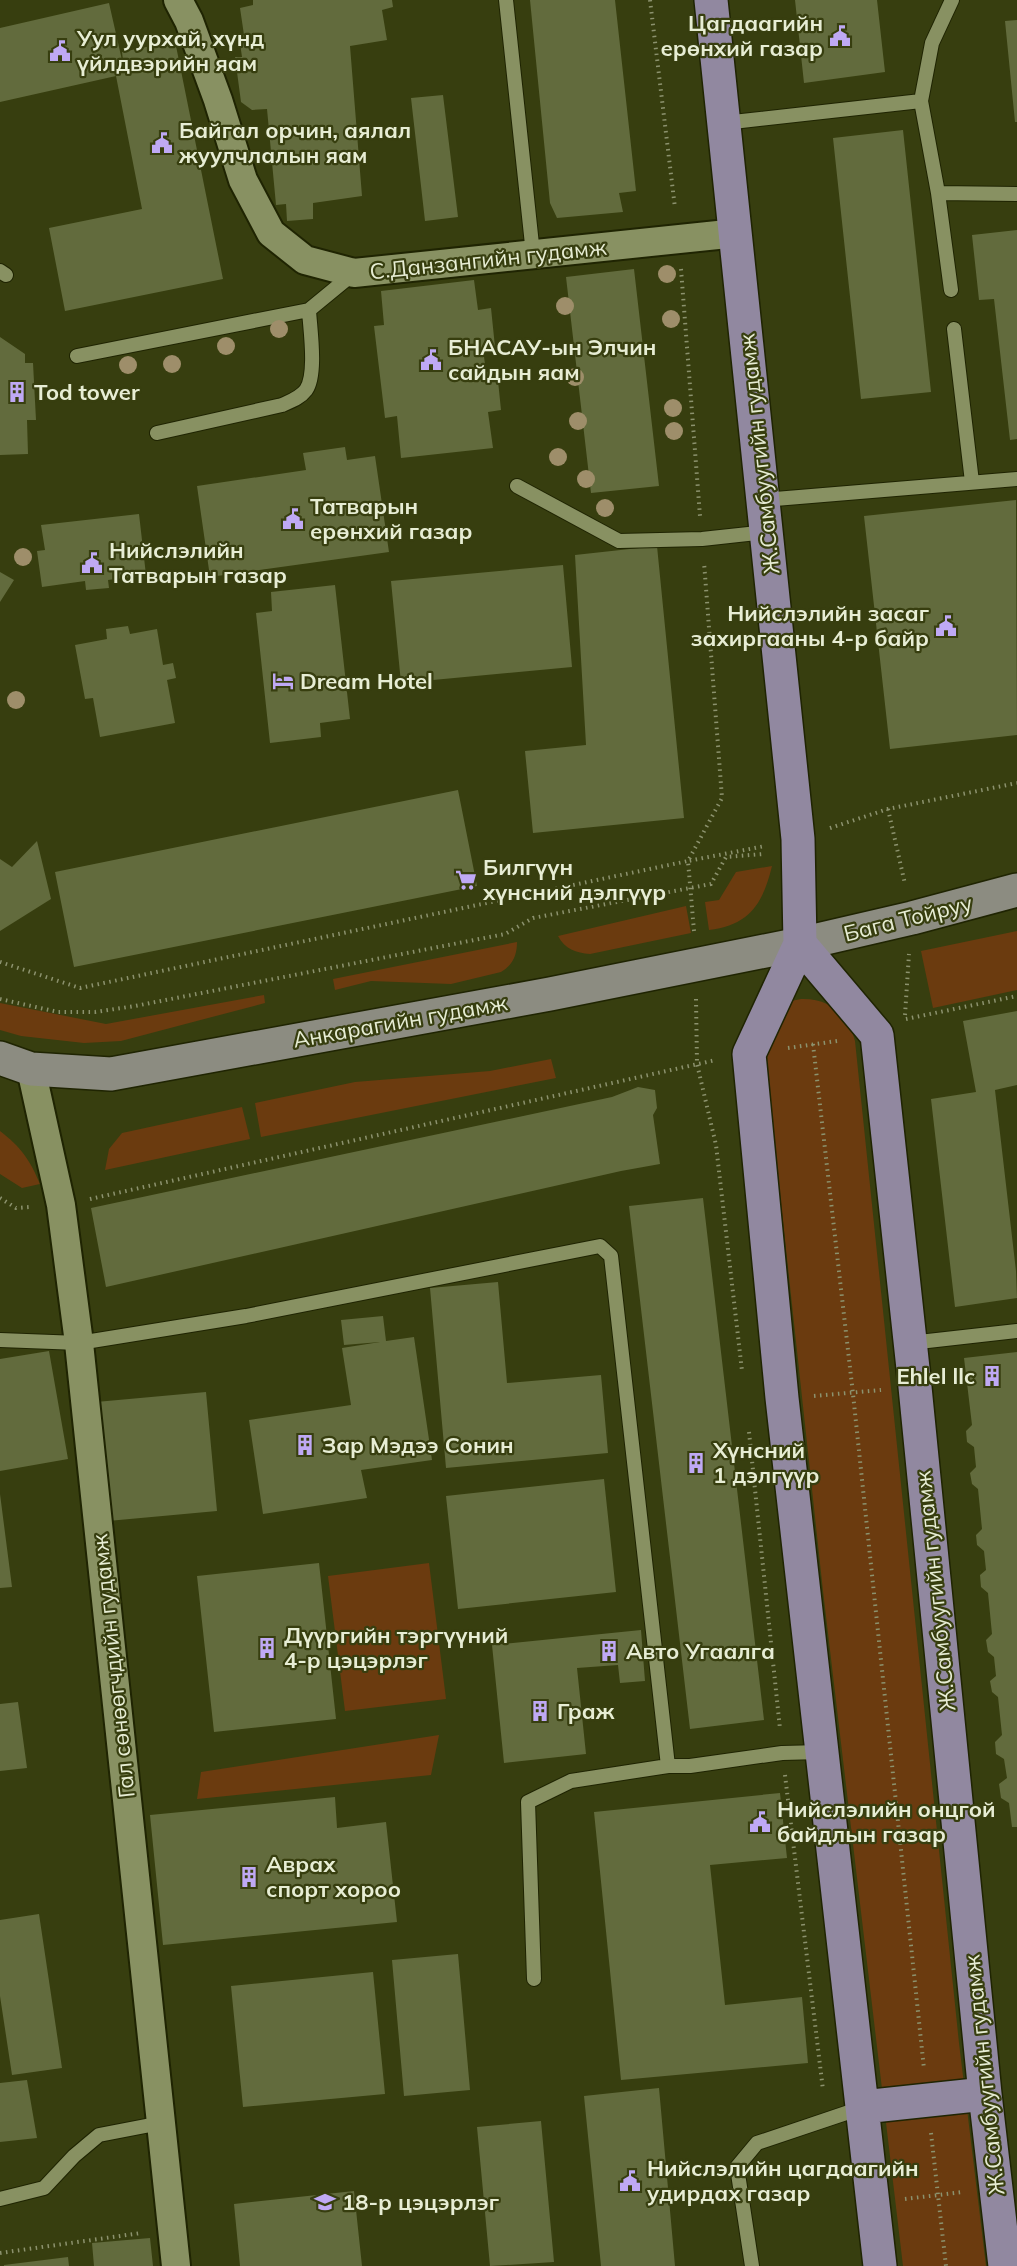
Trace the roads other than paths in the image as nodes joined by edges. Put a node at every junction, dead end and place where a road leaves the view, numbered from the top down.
1 (178, 0) edge
2 (506, 0) edge
3 (711, 0) edge
4 (952, 0) edge
5 (921, 101) junction
6 (724, 123) junction
7 (938, 193) junction
8 (1017, 194) edge
9 (737, 233) junction
10 (533, 254) junction
11 (354, 273) junction
12 (951, 290) dead end
13 (309, 310) junction
14 (954, 329) dead end
15 (77, 356) dead end
16 (157, 433) dead end
17 (1017, 478) edge
18 (972, 482) junction
19 (517, 486) dead end
20 (763, 500) junction
21 (766, 532) junction
22 (1017, 890) edge
23 (800, 944) junction
24 (0, 1058) edge
25 (31, 1069) junction
26 (1017, 1331) edge
27 (0, 1340) edge
28 (79, 1343) junction
29 (910, 1343) junction
30 (821, 1752) junction
31 (668, 1766) junction
32 (534, 1979) dead end
33 (985, 2094) junction
34 (862, 2108) junction
35 (161, 2123) junction
36 (0, 2199) edge
37 (176, 2266) edge
38 (752, 2266) edge
39 (880, 2266) edge
40 (1005, 2266) edge

1 - 11 street
2 - 10 lane
3 - 6 main road, Ж.Самбуугийн гудамж
4 - 5 lane
5 - 6 lane
5 - 7 lane
6 - 9 main road, Ж.Самбуугийн гудамж
7 - 8 lane
7 - 12 lane
9 - 10 street, С.Данзангийн гудамж
9 - 20 main road, Ж.Самбуугийн гудамж
10 - 11 street, С.Данзангийн гудамж
11 - 13 lane, С.Данзангийн гудамж
13 - 15 lane, С.Данзангийн гудамж
13 - 16 lane
14 - 18 lane
17 - 18 lane
18 - 20 lane
19 - 21 lane
20 - 21 main road, Ж.Самбуугийн гудамж
21 - 23 main road, Ж.Самбуугийн гудамж
22 - 23 main road, Бага Тойруу
23 - 25 main road, Анкарагийн гудамж
23 - 29 main road, Ж.Самбуугийн гудамж
23 - 30 main road, Ж.Самбуугийн гудамж
24 - 25 main road, Анкарагийн гудамж
25 - 28 street, Гал сөнөөгчдийн гудамж
26 - 29 lane
27 - 28 lane
28 - 31 lane
28 - 35 street, Гал сөнөөгчдийн гудамж
29 - 33 main road, Ж.Самбуугийн гудамж
30 - 31 lane
30 - 34 main road
31 - 32 lane
33 - 34 main road
33 - 40 main road, Ж.Самбуугийн гудамж
34 - 38 lane
34 - 39 main road
35 - 36 lane
35 - 37 street, Гал сөнөөгчдийн гудамж

